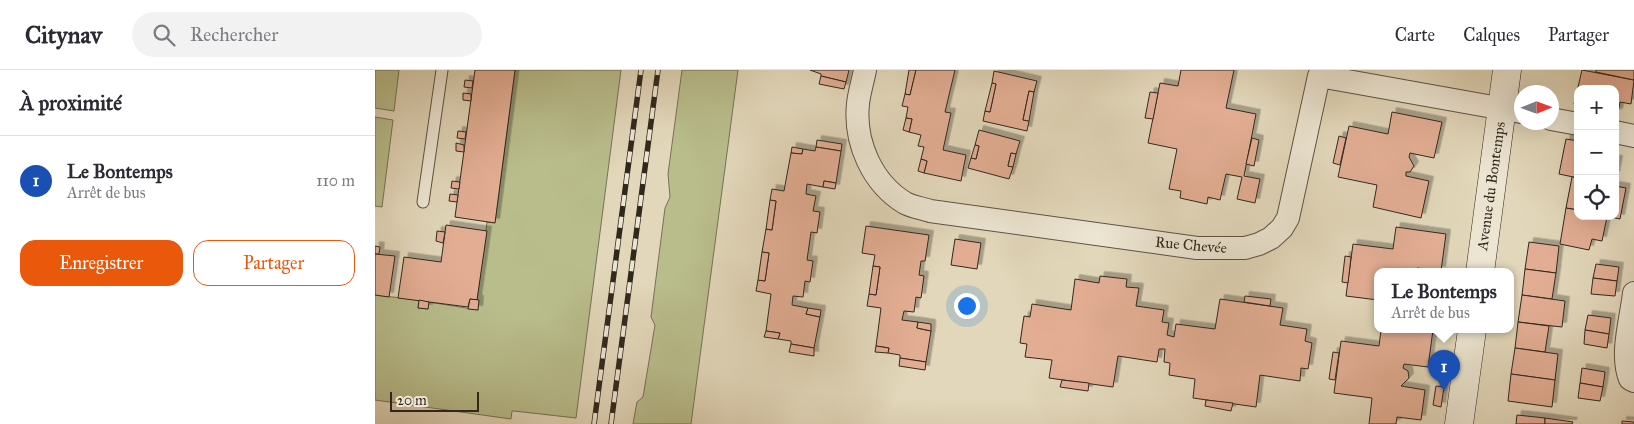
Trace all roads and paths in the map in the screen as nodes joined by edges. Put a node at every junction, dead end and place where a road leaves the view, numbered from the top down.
1 (442, 70) edge
2 (865, 70) edge
3 (1507, 70) edge
4 (1320, 73) edge
5 (1512, 110) edge
6 (1559, 120) edge
7 (1574, 123) edge
8 (1619, 133) edge
9 (1634, 136) edge
10 (423, 202) dead end
11 (1481, 268) edge
12 (1634, 294) edge
13 (1472, 333) edge
14 (1634, 381) edge
15 (1459, 424) edge

1 - 10 lane
2 - 4 street, Rue Chevée
3 - 5 street, Avenue du Bontemps
4 - 5 street, Rue Chevée
5 - 11 street, Avenue du Bontemps
6 - 7 street
8 - 9 street
12 - 14 street
13 - 15 street

